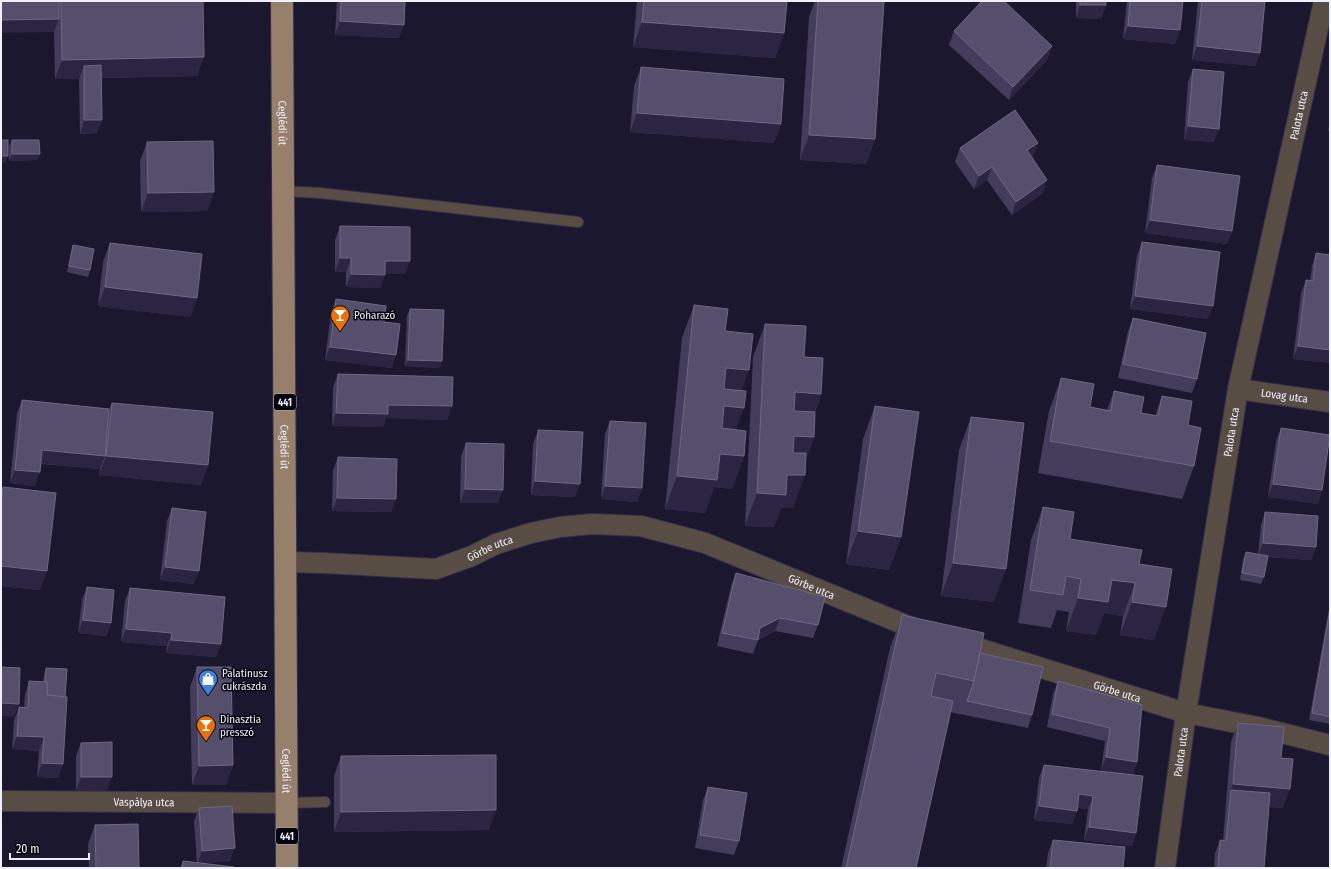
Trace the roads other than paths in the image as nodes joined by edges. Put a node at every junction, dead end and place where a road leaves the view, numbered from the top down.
1 (282, 1) edge
2 (1324, 1) edge
3 (283, 191) junction
4 (578, 222) dead end
5 (1238, 390) junction
6 (1330, 402) edge
7 (286, 562) junction
8 (1186, 713) junction
9 (1330, 745) edge
10 (1, 801) edge
11 (325, 802) dead end
12 (287, 803) junction
13 (287, 868) edge
14 (1165, 868) edge

1 - 3 main road, Ceglédi út / 441
2 - 5 street, Palota utca
3 - 4 lane
3 - 7 main road, Ceglédi út / 441
5 - 6 street, Lovag utca
5 - 8 street, Palota utca
7 - 8 street, Görbe utca
7 - 12 main road, Ceglédi út / 441
8 - 9 street, Görbe utca
8 - 14 street, Palota utca
10 - 12 street, Vaspálya utca
11 - 12 lane
12 - 13 main road, Ceglédi út / 441

